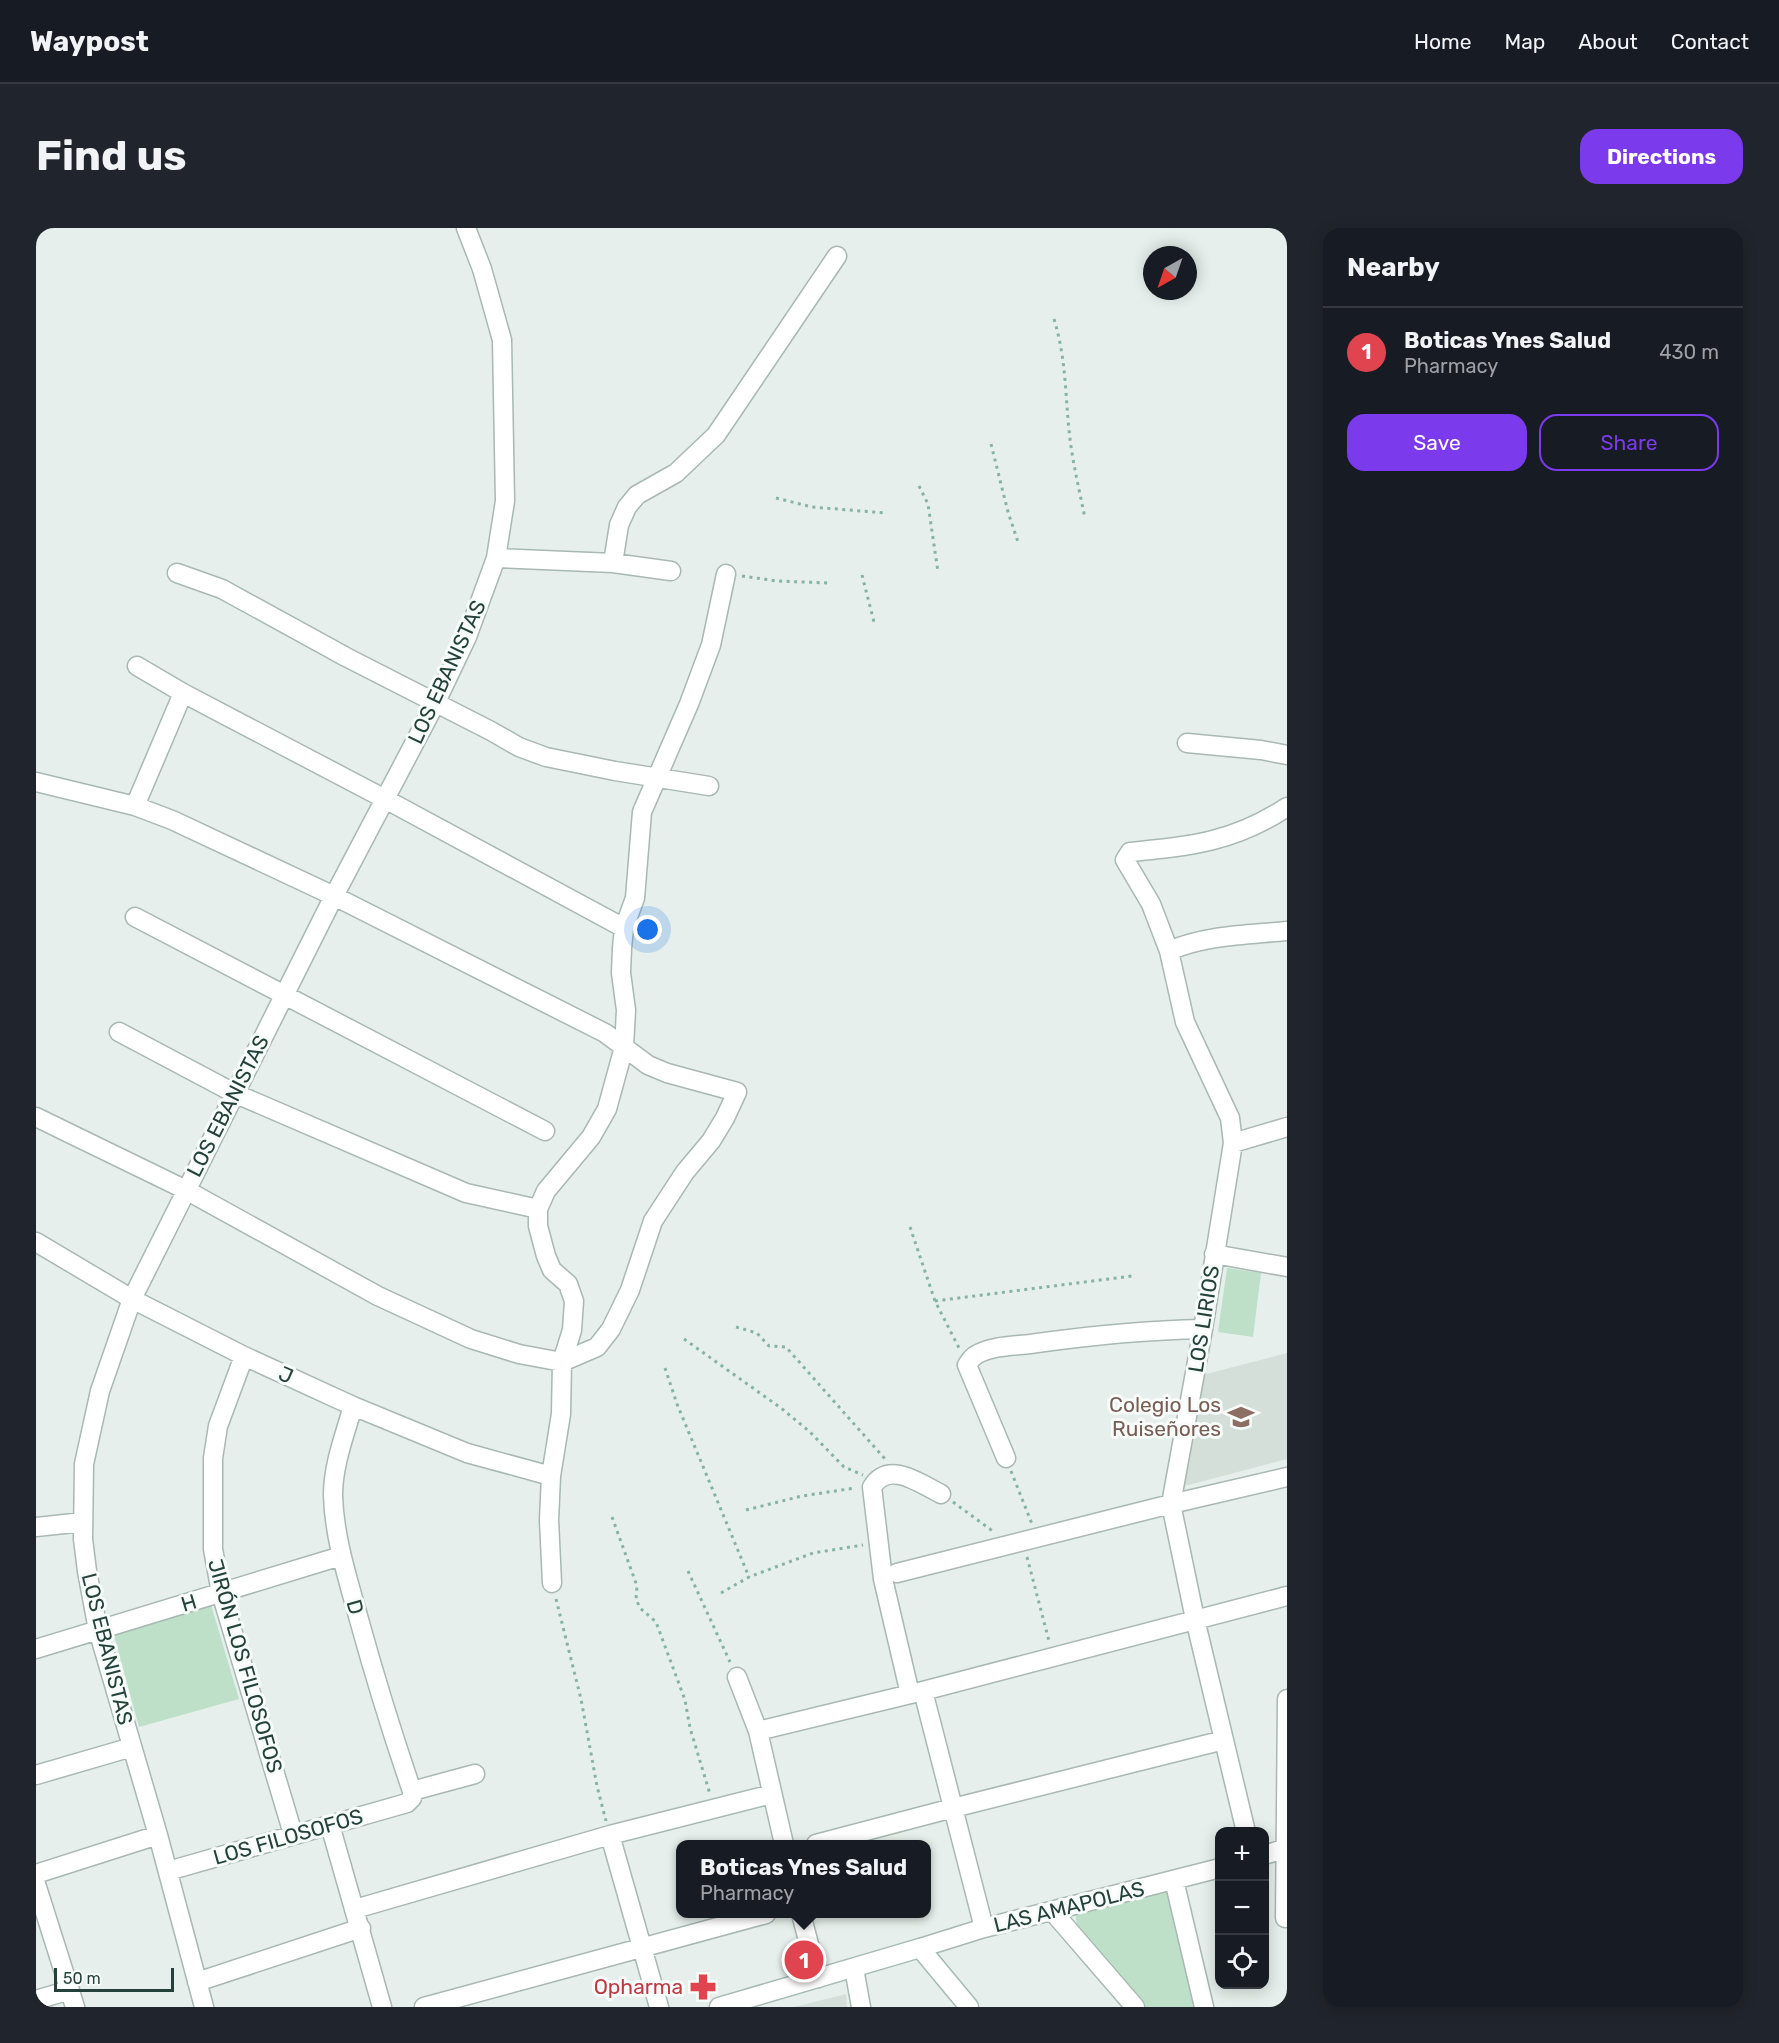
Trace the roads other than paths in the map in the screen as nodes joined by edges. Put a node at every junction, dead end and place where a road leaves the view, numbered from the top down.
1 (466, 228) edge
2 (837, 256) dead end
3 (496, 558) junction
4 (613, 563) junction
5 (671, 571) dead end
6 (177, 573) dead end
7 (726, 574) road end
8 (136, 666) dead end
9 (183, 693) junction
10 (436, 702) junction
11 (1186, 743) dead end
12 (1287, 755) edge
13 (657, 778) junction
14 (36, 782) edge
15 (709, 786) dead end
16 (386, 799) junction
17 (135, 806) junction
18 (1287, 807) edge
19 (334, 896) junction
20 (135, 917) dead end
21 (624, 928) junction
22 (1287, 931) edge
23 (1169, 951) junction
24 (285, 994) junction
25 (119, 1032) dead end
26 (624, 1047) junction
27 (234, 1093) junction
28 (36, 1117) edge
29 (1287, 1127) edge
30 (545, 1131) dead end
31 (1233, 1143) junction
32 (186, 1190) junction
33 (538, 1209) junction
34 (36, 1242) edge
35 (1214, 1254) junction
36 (1287, 1267) edge
37 (132, 1299) junction
38 (1203, 1329) junction
39 (244, 1356) junction
40 (562, 1362) junction
41 (353, 1406) junction
42 (1006, 1458) road end
43 (551, 1476) junction
44 (1287, 1477) edge
45 (941, 1494) road end
46 (1171, 1504) junction
47 (83, 1522) junction
48 (36, 1527) edge
49 (341, 1557) junction
50 (897, 1573) dead end
51 (552, 1583) road end
52 (221, 1593) junction
53 (1287, 1596) edge
54 (1195, 1619) junction
55 (98, 1630) junction
56 (36, 1649) edge
57 (737, 1677) road end
58 (917, 1692) junction
59 (1287, 1699) edge
60 (758, 1731) junction
61 (1224, 1740) junction
62 (132, 1747) junction
63 (474, 1774) dead end
64 (36, 1775) edge
65 (772, 1794) junction
66 (410, 1797) junction
67 (953, 1808) junction
68 (330, 1825) junction
69 (1245, 1827) edge
70 (293, 1834) junction
71 (158, 1835) junction
72 (610, 1835) junction
73 (783, 1840) edge
74 (835, 1840) edge
75 (1286, 1848) edge
76 (1269, 1853) edge
77 (1215, 1869) edge
78 (168, 1871) junction
79 (36, 1874) edge
80 (1174, 1880) junction
81 (36, 1884) edge
82 (356, 1909) junction
83 (1053, 1912) junction
84 (751, 1918) edge
85 (802, 1918) edge
86 (1285, 1918) dead end
87 (361, 1928) junction
88 (984, 1929) junction
89 (642, 1947) junction
90 (920, 1948) junction
91 (854, 1968) junction
92 (818, 1978) junction
93 (197, 1982) junction
94 (73, 1999) edge
95 (36, 2000) edge
96 (204, 2007) edge
97 (382, 2007) edge
98 (424, 2007) edge
99 (659, 2007) edge
100 (719, 2007) edge
101 (861, 2007) edge
102 (969, 2007) edge
103 (1135, 2007) edge
104 (1204, 2007) edge

1 - 3 street, LOS EBANISTAS
2 - 4 street
3 - 4 street
3 - 10 street, LOS EBANISTAS
4 - 5 street
6 - 10 street
7 - 13 street
8 - 9 street
9 - 16 street
9 - 17 street
10 - 13 street
10 - 16 street, LOS EBANISTAS
11 - 12 street
13 - 15 street
13 - 21 street
14 - 17 street
16 - 19 street, LOS EBANISTAS
16 - 21 street
17 - 19 street
18 - 23 street, LOS LIRIOS
19 - 24 street, LOS EBANISTAS
19 - 26 street
20 - 24 street
21 - 26 street
22 - 23 street
23 - 31 street, LOS LIRIOS
24 - 27 street, LOS EBANISTAS
24 - 30 street
25 - 27 street
26 - 33 street
26 - 40 street
27 - 32 street, LOS EBANISTAS
27 - 33 street
28 - 32 street
29 - 31 street
31 - 35 street, LOS LIRIOS
32 - 37 street, LOS EBANISTAS
32 - 40 street
33 - 40 street
34 - 37 street, J
35 - 36 street
35 - 38 street, LOS LIRIOS
37 - 39 street, J
37 - 47 street, LOS EBANISTAS
38 - 42 street
38 - 46 street, LOS LIRIOS
39 - 41 street, J
39 - 52 street, JIRÓN LOS FILOSOFOS
40 - 43 street
41 - 43 street, J
41 - 49 street, D
43 - 51 street
44 - 46 street
45 - 58 street
46 - 50 street
46 - 54 street, LOS LIRIOS
47 - 48 street
47 - 55 street, LOS EBANISTAS
49 - 52 street, H
49 - 66 street, D
52 - 55 street, H
52 - 70 street, JIRÓN LOS FILOSOFOS
53 - 54 street
54 - 58 street
54 - 61 street, LOS LIRIOS
55 - 56 street, H
55 - 62 street, LOS EBANISTAS
57 - 60 street
58 - 60 street
58 - 67 street
59 - 75 street
60 - 65 street
61 - 67 street
61 - 69 street, LOS LIRIOS
62 - 64 street
62 - 71 street, LOS EBANISTAS
63 - 66 street, LOS FILOSOFOS
65 - 72 street
65 - 73 street
66 - 68 street, LOS FILOSOFOS
67 - 74 street
67 - 88 street
68 - 70 street, LOS FILOSOFOS
68 - 82 street
70 - 78 street, LOS FILOSOFOS
71 - 78 street, LOS EBANISTAS
71 - 79 street
72 - 82 street
72 - 89 street
75 - 76 street
75 - 86 street
77 - 80 street, LAS AMAPOLAS
78 - 93 street, LOS EBANISTAS
80 - 83 street, LAS AMAPOLAS
80 - 104 street
81 - 94 street
82 - 87 street
83 - 88 street, LAS AMAPOLAS
83 - 103 street
84 - 89 street
85 - 92 street
87 - 93 street
87 - 97 street
88 - 90 street, LAS AMAPOLAS
89 - 98 street
89 - 99 street
90 - 91 street, LAS AMAPOLAS
90 - 102 street
91 - 92 street, LAS AMAPOLAS
91 - 101 street
92 - 100 street, LAS AMAPOLAS
93 - 96 street, LOS EBANISTAS
94 - 95 street

